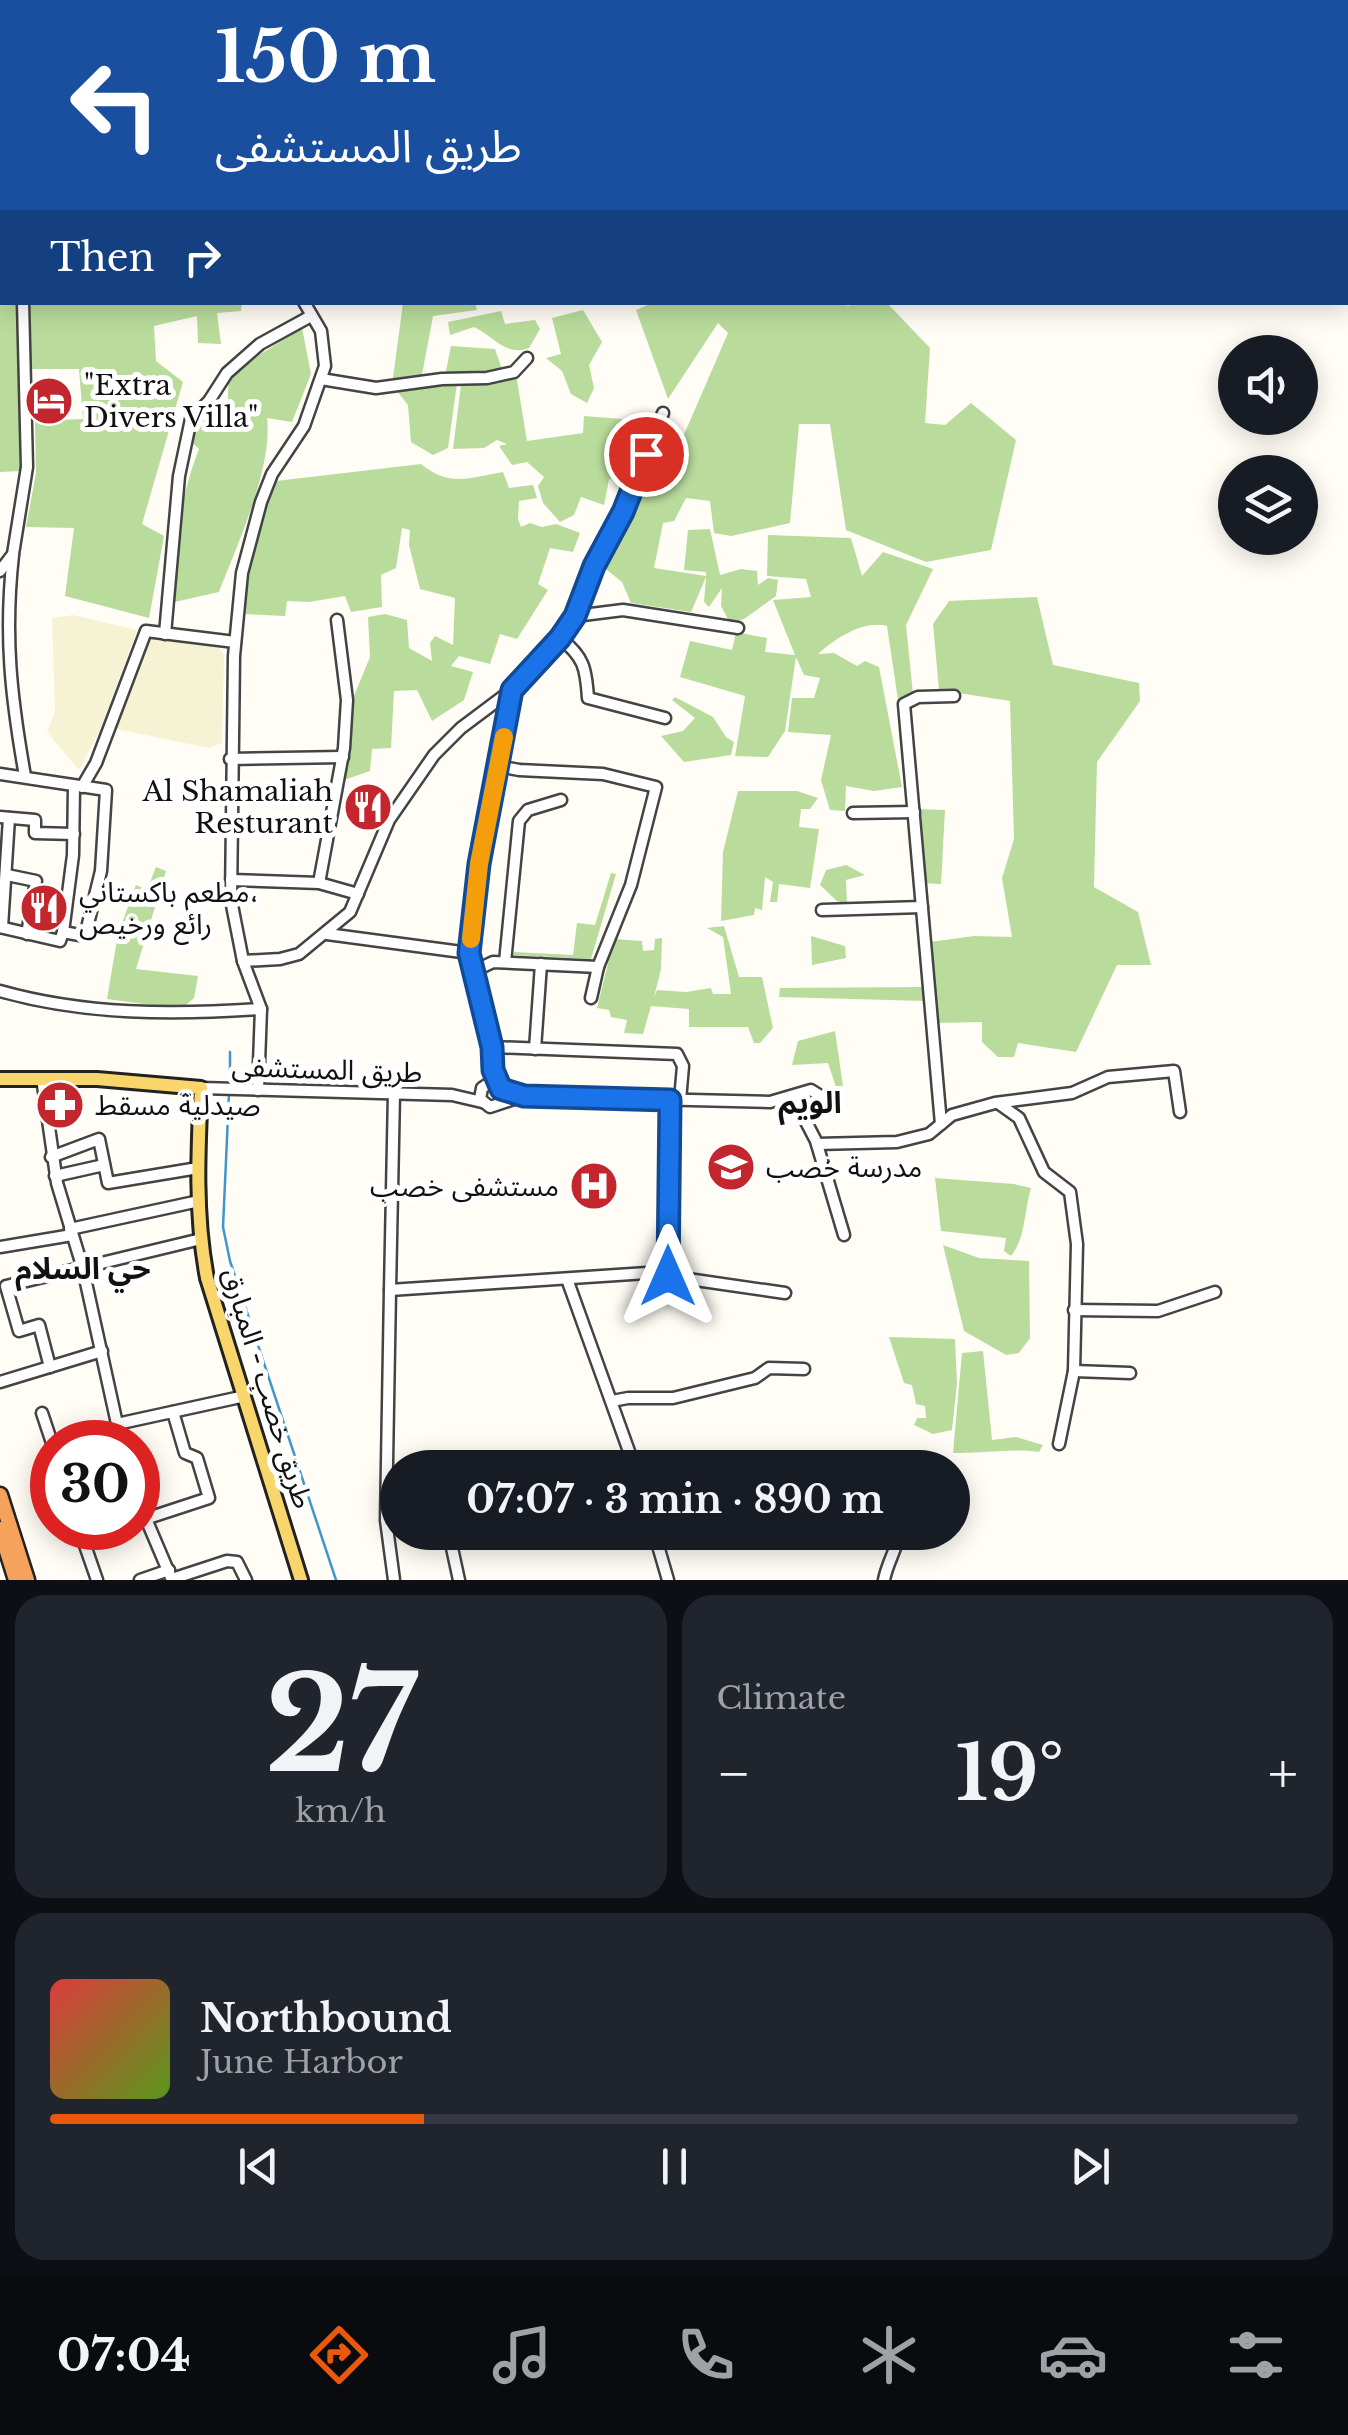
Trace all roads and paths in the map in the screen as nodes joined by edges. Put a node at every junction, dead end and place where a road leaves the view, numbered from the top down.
1 (23, 305) edge
2 (305, 305) edge
3 (310, 316) junction
4 (527, 358) dead end
5 (321, 379) junction
6 (663, 413) dead end
7 (13, 554) junction
8 (0, 571) edge
9 (575, 616) junction
10 (337, 620) dead end
11 (738, 628) dead end
12 (165, 634) junction
13 (560, 638) junction
14 (236, 642) junction
15 (512, 690) junction
16 (954, 696) dead end
17 (666, 718) dead end
18 (342, 757) junction
19 (230, 759) junction
20 (499, 766) junction
21 (0, 774) edge
22 (25, 776) junction
23 (78, 787) junction
24 (561, 800) dead end
25 (914, 812) junction
26 (854, 813) dead end
27 (4, 818) edge
28 (74, 834) junction
29 (6, 875) junction
30 (231, 880) junction
31 (319, 883) junction
32 (358, 894) junction
33 (922, 907) junction
34 (822, 910) dead end
35 (1, 927) edge
36 (63, 932) junction
37 (27, 934) junction
38 (327, 934) junction
39 (469, 953) junction
40 (243, 960) junction
41 (505, 962) junction
42 (541, 964) junction
43 (598, 967) junction
44 (472, 972) junction
45 (0, 991) edge
46 (591, 998) dead end
47 (261, 1009) junction
48 (492, 1047) junction
49 (535, 1049) junction
50 (492, 1062) junction
51 (4, 1076) edge
52 (42, 1078) junction
53 (483, 1087) junction
54 (207, 1088) junction
55 (500, 1088) junction
56 (258, 1090) junction
57 (394, 1093) junction
58 (452, 1095) junction
59 (524, 1096) junction
60 (798, 1096) junction
61 (675, 1100) junction
62 (482, 1102) junction
63 (500, 1102) junction
64 (770, 1102) junction
65 (998, 1103) junction
66 (819, 1112) junction
67 (1180, 1112) dead end
68 (801, 1113) junction
69 (941, 1124) junction
70 (816, 1142) junction
71 (51, 1157) junction
72 (104, 1165) junction
73 (198, 1168) junction
74 (55, 1176) junction
75 (199, 1201) junction
76 (71, 1232) junction
77 (844, 1235) dead end
78 (200, 1238) junction
79 (0, 1247) edge
80 (84, 1269) junction
81 (668, 1276) junction
82 (567, 1279) junction
83 (390, 1290) junction
84 (1214, 1292) dead end
85 (784, 1294) dead end
86 (1074, 1310) junction
87 (102, 1351) junction
88 (50, 1366) junction
89 (804, 1368) dead end
90 (1074, 1371) junction
91 (1130, 1373) dead end
92 (0, 1382) edge
93 (245, 1396) junction
94 (612, 1401) junction
95 (173, 1412) junction
96 (42, 1414) dead end
97 (44, 1420) edge
98 (116, 1420) edge
99 (153, 1420) edge
100 (1059, 1444) dead end
101 (629, 1450) edge
102 (0, 1495) edge
103 (160, 1514) edge
104 (0, 1528) edge
105 (87, 1550) edge
106 (160, 1550) edge
107 (452, 1550) edge
108 (659, 1550) edge
109 (896, 1550) edge
110 (171, 1576) edge
111 (16, 1580) edge
112 (26, 1580) edge
113 (97, 1580) edge
114 (140, 1580) edge
115 (246, 1580) edge
116 (300, 1580) edge
117 (394, 1580) edge
118 (458, 1580) edge
119 (668, 1580) edge
120 (884, 1580) edge

1 - 7 street
2 - 3 street
3 - 5 street
3 - 12 street
4 - 5 street
5 - 14 street
6 - 9 street
7 - 8 street
7 - 22 street
9 - 11 street
9 - 13 street
10 - 18 street
12 - 14 street
12 - 23 street
13 - 15 street
13 - 17 street
14 - 19 street
15 - 20 street
15 - 32 street
16 - 25 street
18 - 19 street
18 - 31 street
19 - 30 street
20 - 39 street
20 - 43 street
21 - 22 street
22 - 23 street
23 - 28 street
23 - 36 street
24 - 41 street
25 - 26 street
25 - 33 street
27 - 28 street
27 - 29 street
28 - 36 street
29 - 35 street
29 - 37 street
30 - 31 street
30 - 40 street
31 - 32 street
32 - 38 street
33 - 34 street
33 - 69 street
35 - 37 street
36 - 37 street
38 - 39 street
38 - 40 street
39 - 44 street
40 - 47 street
41 - 42 street
41 - 44 street
42 - 43 street
42 - 49 street
43 - 46 street
44 - 48 street
45 - 47 street
47 - 56 street
48 - 49 street
48 - 50 street
49 - 61 street
50 - 53 street
50 - 55 street
51 - 52 main road
52 - 54 main road
52 - 71 street
53 - 55 street
53 - 58 street, طريق المستشفى
53 - 62 street
54 - 56 street, طريق المستشفى
54 - 73 main road, طريق خصب - المبارق
55 - 59 street
55 - 63 street
56 - 57 street, طريق المستشفى
57 - 58 street, طريق المستشفى
57 - 83 street
58 - 62 street, طريق المستشفى
59 - 61 street
59 - 63 street
60 - 64 street
60 - 66 street
60 - 68 street
61 - 64 street
61 - 81 street
62 - 63 street
64 - 68 street
65 - 67 street
65 - 69 street
65 - 86 street
66 - 68 street
66 - 70 street
68 - 70 street
69 - 70 street
70 - 77 street
71 - 72 street
71 - 74 street
72 - 73 street
72 - 74 street
73 - 75 main road, طريق خصب - المبارق
74 - 76 street
75 - 76 street
75 - 78 main road, طريق خصب - المبارق
76 - 79 street
76 - 80 street
78 - 80 street
78 - 93 main road, طريق خصب - المبارق
80 - 87 street
80 - 88 street
81 - 82 street
81 - 85 street
82 - 83 street
82 - 94 street
83 - 117 street
84 - 86 street
86 - 90 street
87 - 88 street
87 - 98 street
88 - 92 street
89 - 94 street
90 - 91 street
90 - 100 street
93 - 95 street
93 - 116 main road, طريق خصب - المبارق
94 - 101 street
95 - 99 street
95 - 103 street
96 - 97 street
102 - 112 highway
104 - 111 highway
105 - 113 street
106 - 110 street
107 - 118 street
108 - 119 street
109 - 120 street
110 - 114 street
110 - 115 street

